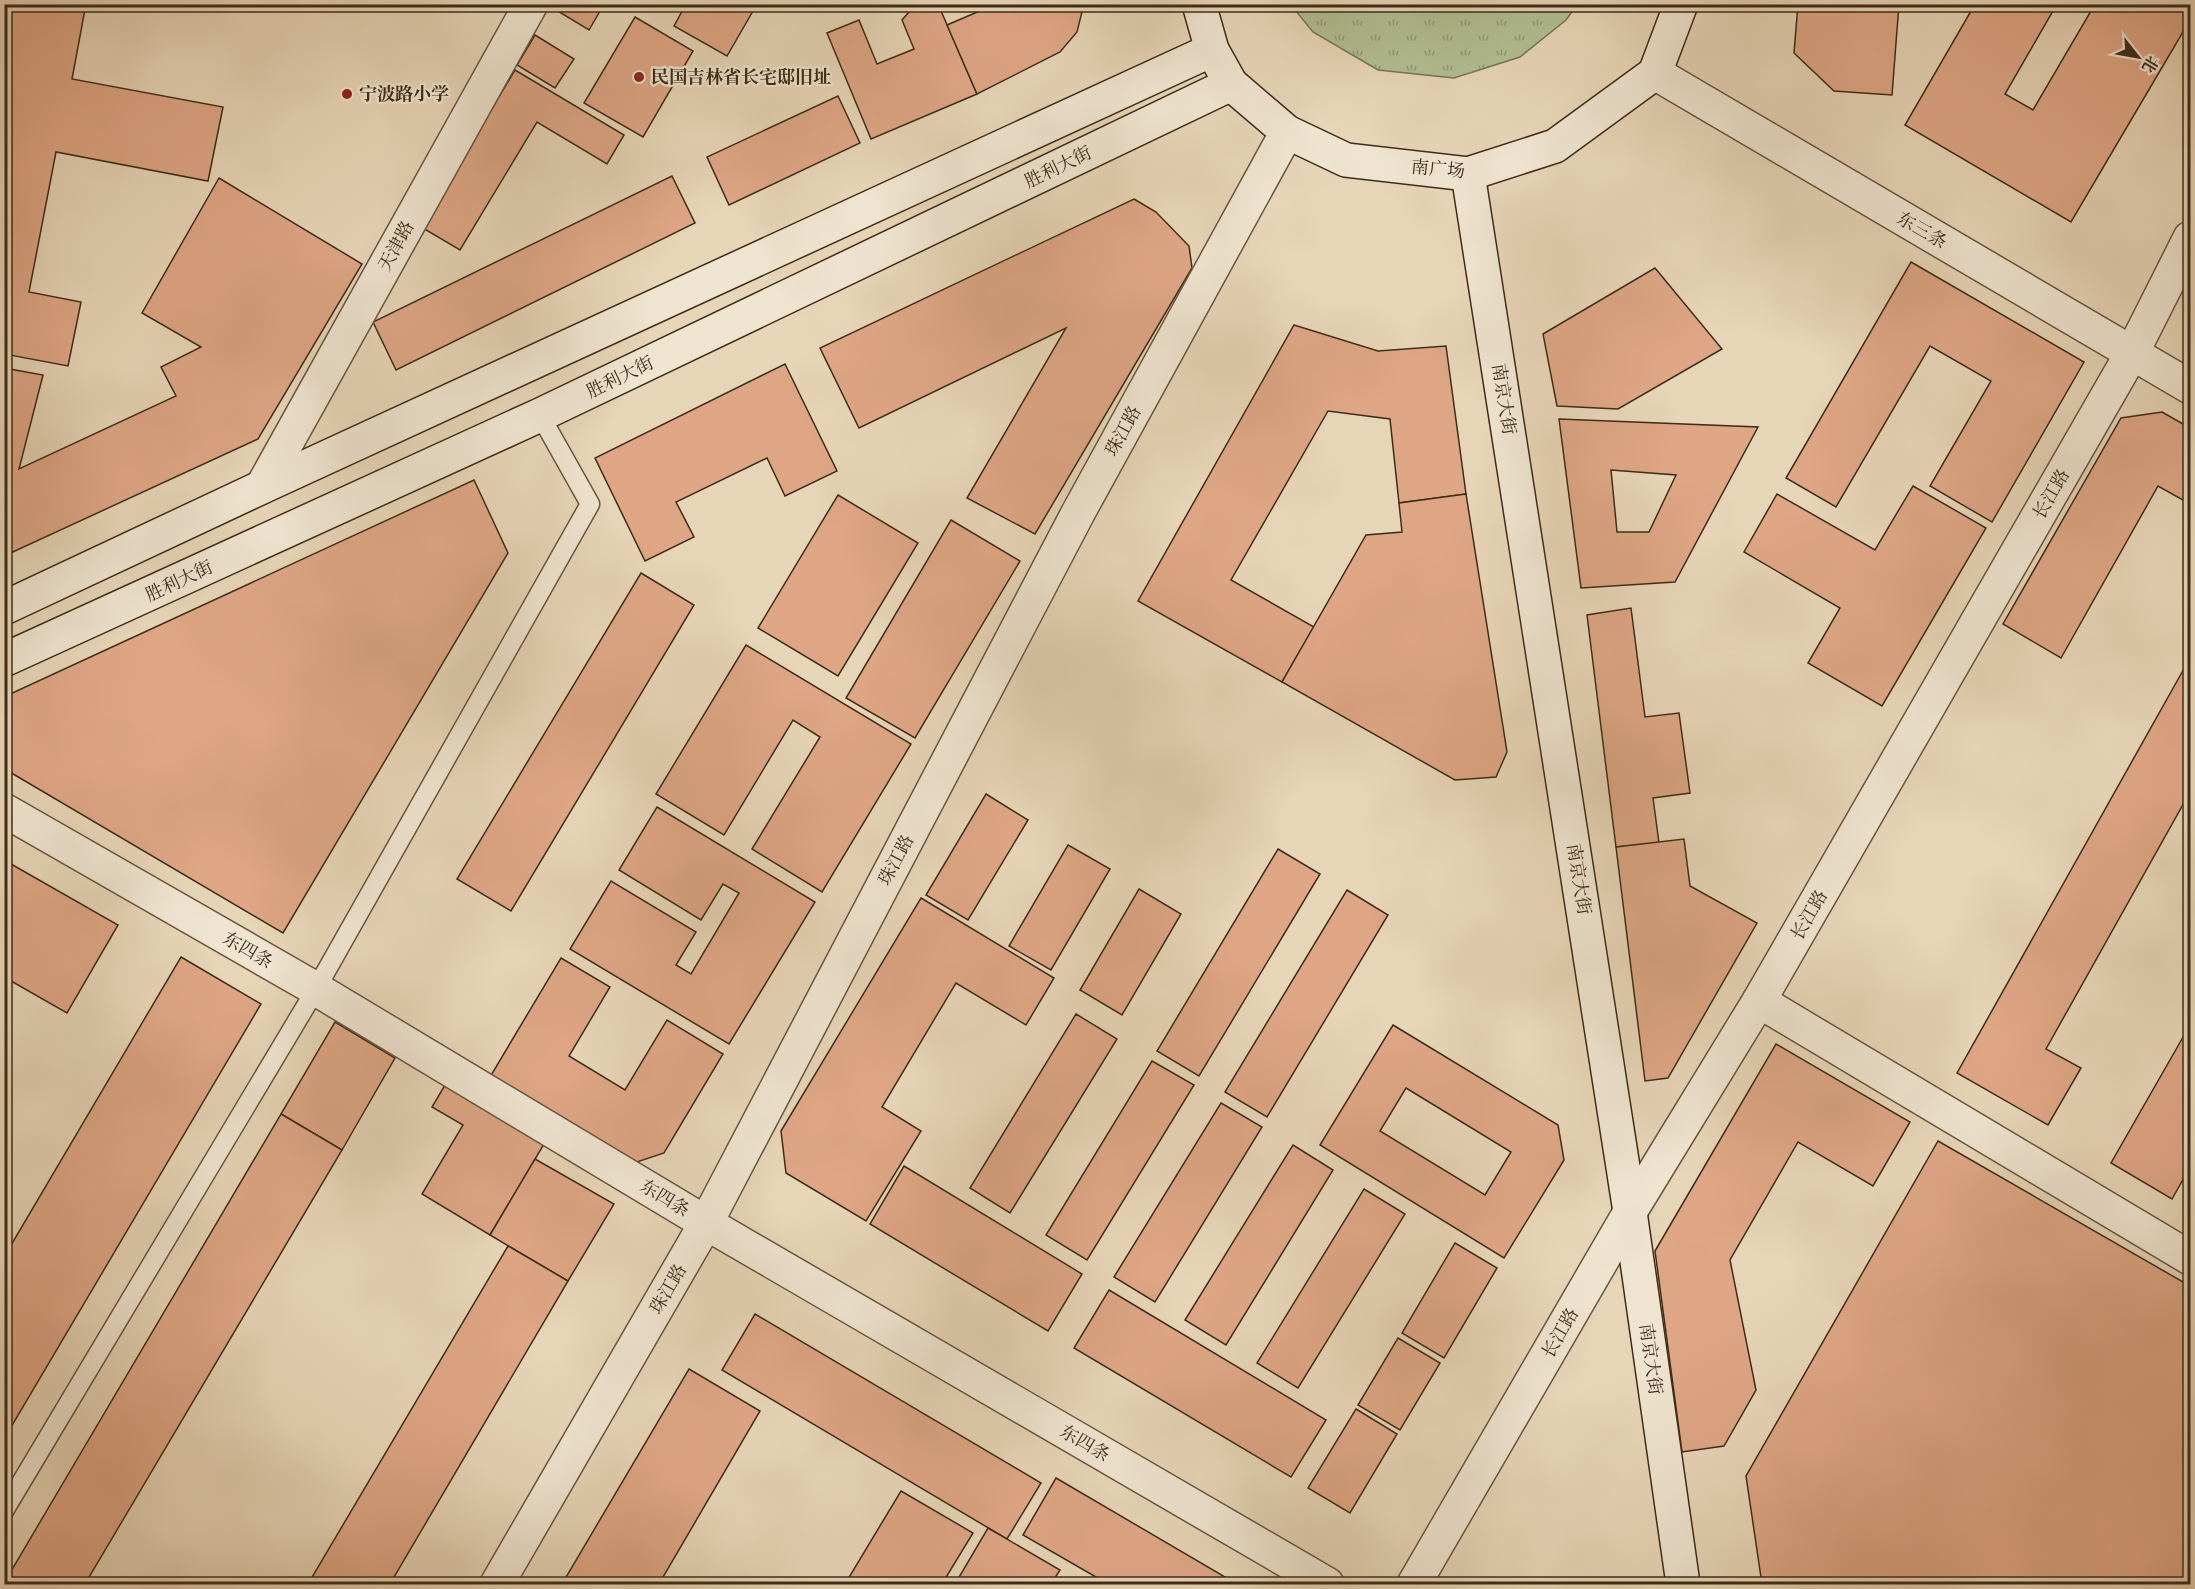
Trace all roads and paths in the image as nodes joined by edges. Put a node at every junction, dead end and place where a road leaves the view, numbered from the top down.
1 (531, 4) edge
2 (1199, 4) edge
3 (1681, 4) edge
4 (1212, 50) junction
5 (1654, 73) junction
6 (1231, 84) junction
7 (1287, 132) junction
8 (1468, 174) junction
9 (2190, 238) edge
10 (2132, 353) junction
11 (2190, 387) edge
12 (540, 416) junction
13 (262, 487) junction
14 (4, 608) edge
15 (4, 660) edge
16 (4, 810) edge
17 (315, 989) junction
18 (1759, 1001) junction
19 (1630, 1212) junction
20 (706, 1223) junction
21 (2190, 1258) edge
22 (4, 1511) edge
23 (497, 1584) edge
24 (1327, 1584) edge
25 (1414, 1584) edge
26 (1683, 1584) edge

1 - 13 street, 天津路
2 - 4 street, 南广场
3 - 5 street
4 - 6 street, 南广场
4 - 13 street
5 - 8 street, 南广场
5 - 10 street, 东三条
6 - 7 street, 南广场
6 - 12 street, 胜利大街
7 - 8 street, 南广场
7 - 20 street, 珠江路
8 - 19 street, 南京大街
9 - 10 street, 长江路
10 - 11 street, 东三条
10 - 18 street, 长江路
12 - 15 street, 胜利大街
12 - 17 lane
13 - 14 street
16 - 17 street, 东四条
17 - 20 street, 东四条
17 - 22 lane
18 - 19 street, 长江路
18 - 21 street
19 - 25 street, 长江路
19 - 26 street, 南京大街
20 - 23 street, 珠江路
20 - 24 street, 东四条

